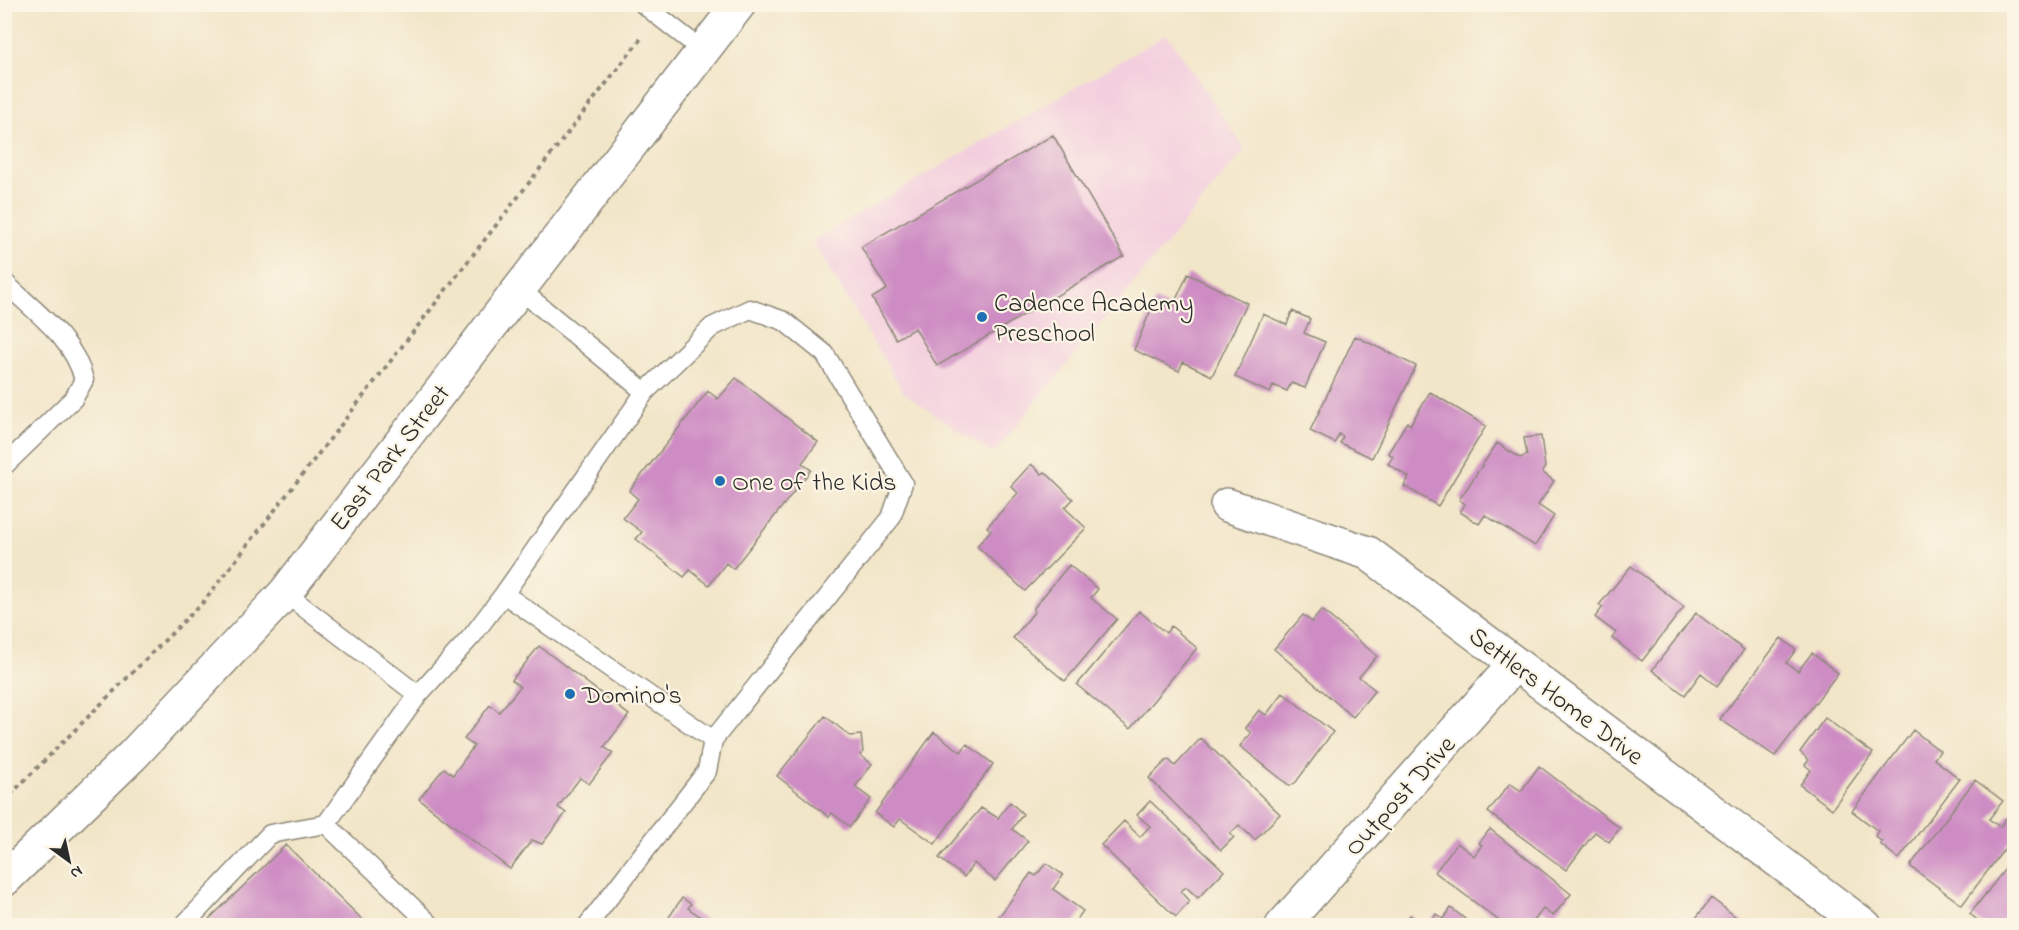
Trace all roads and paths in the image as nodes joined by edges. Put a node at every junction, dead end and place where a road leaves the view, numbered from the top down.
1 (644, 4) edge
2 (739, 4) edge
3 (658, 16) junction
4 (703, 51) junction
5 (4, 282) edge
6 (519, 289) junction
7 (645, 392) junction
8 (4, 466) edge
9 (1227, 505) dead end
10 (285, 593) junction
11 (504, 594) junction
12 (1515, 664) junction
13 (418, 695) junction
14 (713, 740) junction
15 (4, 801) edge
16 (326, 824) junction
17 (4, 880) edge
18 (183, 926) edge
19 (432, 926) edge
20 (587, 926) edge
21 (1282, 926) edge
22 (1865, 926) edge

1 - 3 lane
2 - 4 street, East Park Street
3 - 4 lane
3 - 15 path
4 - 6 street, East Park Street
5 - 8 lane
6 - 7 lane
6 - 10 street, East Park Street
7 - 11 lane
7 - 14 lane
9 - 12 street, Settlers Home Drive
10 - 13 lane
10 - 17 street, East Park Street
11 - 13 lane
11 - 14 lane
12 - 21 street, Outpost Drive
12 - 22 street, Settlers Home Drive
13 - 16 lane
14 - 20 lane
16 - 18 lane
16 - 19 lane

